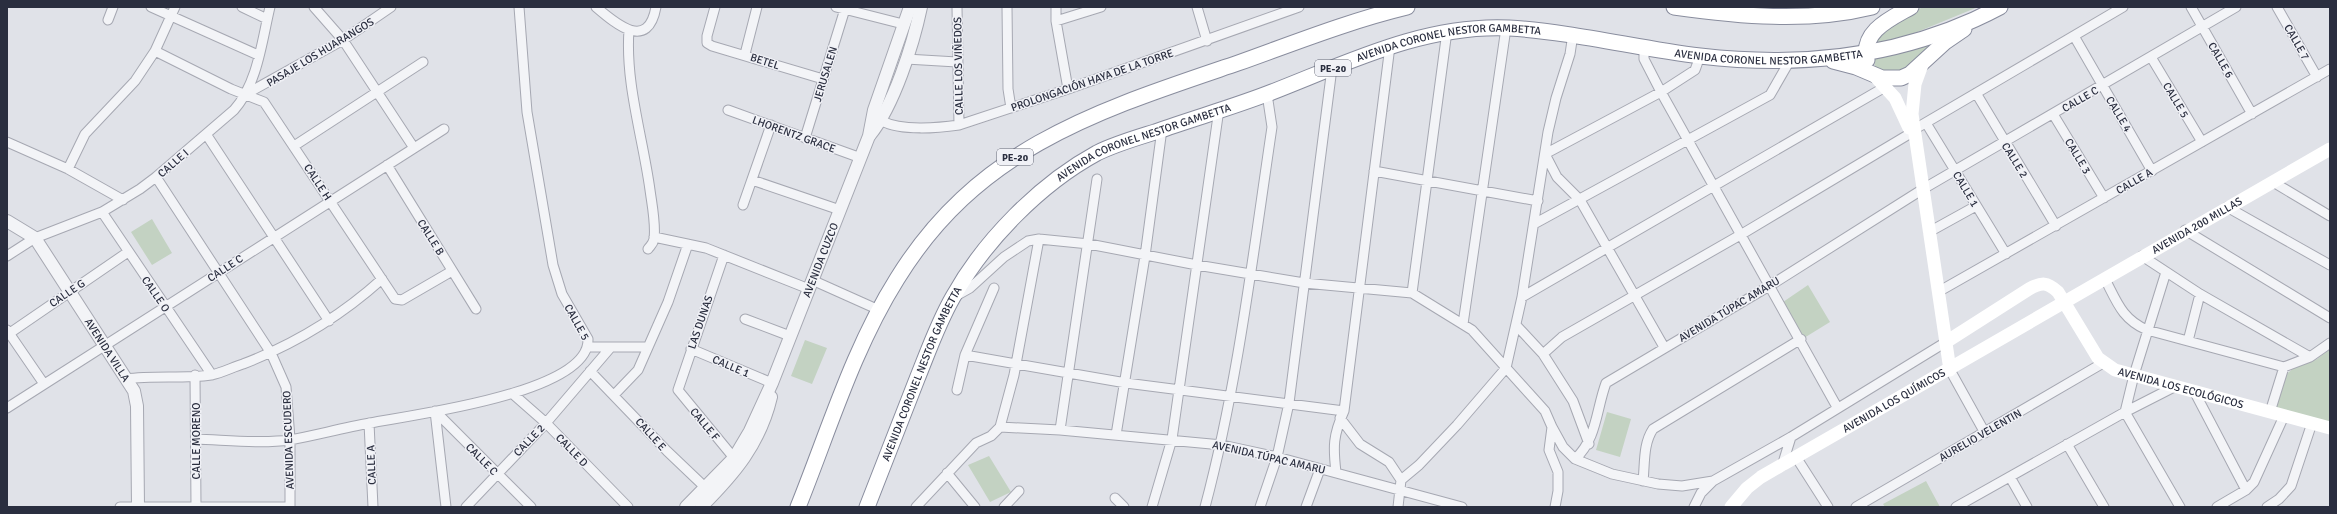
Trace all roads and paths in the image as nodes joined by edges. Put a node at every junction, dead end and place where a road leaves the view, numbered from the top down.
1 (112, 7) edge
2 (151, 7) edge
3 (175, 7) edge
4 (242, 7) edge
5 (270, 7) edge
6 (314, 7) edge
7 (391, 7) edge
8 (519, 7) edge
9 (596, 7) edge
10 (656, 7) edge
11 (715, 7) edge
12 (757, 7) edge
13 (910, 7) edge
14 (921, 7) edge
15 (957, 7) edge
16 (1007, 7) edge
17 (1056, 7) edge
18 (1101, 7) edge
19 (1197, 7) edge
20 (1299, 7) edge
21 (1407, 7) edge
22 (1674, 7) edge
23 (1872, 7) edge
24 (1911, 7) edge
25 (2124, 7) edge
26 (2191, 7) edge
27 (2236, 7) edge
28 (2277, 7) edge
29 (841, 8) edge
30 (1994, 10) edge
31 (171, 18) junction
32 (267, 19) junction
33 (108, 20) dead end
34 (1056, 21) junction
35 (903, 24) junction
36 (2202, 27) junction
37 (1506, 28) junction
38 (629, 30) junction
39 (1447, 31) junction
40 (1573, 34) junction
41 (2074, 36) junction
42 (343, 40) junction
43 (1207, 40) junction
44 (1390, 46) junction
45 (1644, 47) junction
46 (155, 51) junction
47 (1865, 53) junction
48 (745, 54) junction
49 (258, 55) junction
50 (1700, 56) junction
51 (2151, 57) junction
52 (906, 60) junction
53 (1820, 60) junction
54 (1924, 61) junction
55 (423, 62) dead end
56 (957, 62) junction
57 (1789, 62) junction
58 (1332, 68) junction
59 (2330, 69) edge
60 (1873, 74) junction
61 (2317, 77) junction
62 (823, 79) junction
63 (2102, 86) junction
64 (1885, 87) junction
65 (1068, 89) junction
66 (376, 92) junction
67 (1661, 92) junction
68 (1976, 93) junction
69 (246, 94) junction
70 (1267, 94) junction
71 (1011, 108) junction
72 (1219, 109) junction
73 (728, 110) dead end
74 (2053, 114) junction
75 (2252, 114) junction
76 (882, 121) junction
77 (771, 125) junction
78 (959, 125) junction
79 (1917, 128) junction
80 (444, 129) dead end
81 (1162, 130) junction
82 (206, 134) junction
83 (869, 136) junction
84 (805, 138) junction
85 (1689, 140) junction
86 (7, 142) edge
87 (2004, 142) junction
88 (2202, 142) junction
89 (294, 146) junction
90 (414, 148) junction
91 (2330, 149) edge
92 (1545, 154) junction
93 (861, 158) junction
94 (387, 165) junction
95 (68, 169) junction
96 (2152, 170) junction
97 (1374, 171) junction
98 (1955, 171) junction
99 (156, 178) junction
100 (1097, 179) dead end
101 (752, 180) junction
102 (1428, 181) junction
103 (2273, 182) junction
104 (1715, 187) junction
105 (1923, 189) junction
106 (1482, 190) junction
107 (2104, 198) junction
108 (123, 200) junction
109 (1580, 200) junction
110 (330, 201) junction
111 (1538, 201) junction
112 (743, 205) dead end
113 (1976, 206) junction
114 (2227, 207) junction
115 (840, 210) junction
116 (102, 212) junction
117 (2330, 216) edge
118 (7, 221) edge
119 (1534, 224) junction
120 (2056, 226) junction
121 (2185, 230) junction
122 (1929, 232) junction
123 (1742, 234) junction
124 (274, 237) junction
125 (654, 237) junction
126 (35, 238) junction
127 (1039, 239) junction
128 (688, 244) junction
129 (1089, 244) junction
130 (1608, 248) junction
131 (648, 249) dead end
132 (128, 252) junction
133 (2006, 254) junction
134 (724, 255) junction
135 (7, 256) edge
136 (1145, 256) junction
137 (2142, 256) junction
138 (1197, 265) junction
139 (2330, 265) edge
140 (452, 271) junction
141 (220, 272) junction
142 (2166, 272) junction
143 (1250, 274) junction
144 (382, 279) junction
145 (2105, 279) junction
146 (1304, 283) junction
147 (810, 285) junction
148 (1771, 285) junction
149 (994, 288) dead end
150 (1359, 289) junction
151 (69, 292) junction
152 (1938, 292) junction
153 (1412, 293) junction
154 (2200, 294) junction
155 (1635, 295) junction
156 (1522, 297) junction
157 (952, 298) junction
158 (2064, 302) junction
159 (164, 307) junction
160 (476, 309) dead end
161 (879, 310) junction
162 (2330, 318) edge
163 (745, 319) dead end
164 (329, 321) junction
165 (1463, 324) junction
166 (1516, 325) junction
167 (2147, 330) junction
168 (8, 332) edge
169 (790, 336) junction
170 (1800, 339) junction
171 (2188, 341) junction
172 (1946, 342) junction
173 (2330, 343) edge
174 (104, 346) junction
175 (589, 347) junction
176 (611, 347) junction
177 (648, 347) junction
178 (1664, 348) junction
179 (690, 349) junction
180 (271, 353) junction
181 (1543, 354) junction
182 (965, 355) junction
183 (2310, 357) junction
184 (1016, 363) junction
185 (2103, 363) junction
186 (2284, 367) junction
187 (1506, 368) junction
188 (1950, 370) junction
189 (590, 371) junction
190 (1070, 374) junction
191 (195, 375) junction
192 (212, 375) junction
193 (2134, 375) junction
194 (126, 379) junction
195 (772, 383) junction
196 (1126, 383) junction
197 (44, 384) junction
198 (2176, 386) junction
199 (678, 390) joint
200 (957, 390) dead end
201 (1179, 391) junction
202 (2194, 391) junction
203 (514, 394) junction
204 (614, 395) junction
205 (1231, 396) junction
206 (1289, 403) junction
207 (1837, 407) junction
208 (7, 408) edge
209 (435, 411) junction
210 (2125, 412) junction
211 (2270, 412) junction
212 (1342, 414) junction
213 (2284, 416) junction
214 (369, 423) junction
215 (546, 423) junction
216 (2312, 423) junction
217 (1000, 427) junction
218 (1552, 427) junction
219 (2330, 428) edge
220 (1060, 430) junction
221 (1985, 433) junction
222 (1116, 435) junction
223 (1791, 437) junction
224 (196, 439) junction
225 (1172, 439) junction
226 (290, 440) junction
227 (1589, 444) junction
228 (2067, 444) junction
229 (1222, 445) junction
230 (1277, 457) junction
231 (1796, 457) junction
232 (734, 458) junction
233 (1575, 460) junction
234 (1782, 466) junction
235 (1320, 469) junction
236 (1336, 472) junction
237 (947, 473) junction
238 (497, 474) junction
239 (2010, 477) junction
240 (1401, 480) junction
241 (1643, 481) junction
242 (1713, 481) junction
243 (1401, 490) junction
244 (2246, 490) junction
245 (709, 491) junction
246 (1019, 491) dead end
247 (1115, 498) dead end
248 (120, 507) edge
249 (138, 507) edge
250 (196, 507) edge
251 (290, 507) edge
252 (373, 507) edge
253 (446, 507) edge
254 (466, 507) edge
255 (531, 507) edge
256 (628, 507) edge
257 (686, 507) edge
258 (701, 507) edge
259 (798, 507) edge
260 (867, 507) edge
261 (916, 507) edge
262 (975, 507) edge
263 (1004, 507) edge
264 (1124, 507) edge
265 (1152, 507) edge
266 (1206, 507) edge
267 (1260, 507) edge
268 (1306, 507) edge
269 (1398, 507) edge
270 (1462, 507) edge
271 (1555, 507) edge
272 (1694, 507) edge
273 (1731, 507) edge
274 (1828, 507) edge
275 (1856, 507) edge
276 (1956, 507) edge
277 (2027, 507) edge
278 (2104, 507) edge
279 (2180, 507) edge
280 (2217, 507) edge
281 (2267, 507) edge

1 - 33 street
2 - 31 street
3 - 31 street
4 - 32 street
5 - 32 street, CALLE I
6 - 42 street
7 - 42 street, PASAJE LOS HUARANGOS
8 - 175 street, CALLE 5
9 - 38 street
10 - 38 street
11 - 48 street, BETEL
12 - 48 street
13 - 35 street, AVENIDA CUZCO
14 - 52 street, AVENIDA CUZCO
15 - 56 street, CALLE LOS VIÑEDOS
16 - 71 street
17 - 34 street
18 - 34 street
19 - 43 street
20 - 43 street, PROLONGACIÓN HAYA DE LA TORRE
21 - 161 highway, PE-20
22 - 23 highway
24 - 47 highway
25 - 41 street
26 - 36 street, CALLE 6
27 - 36 street, CALLE C
28 - 61 street, CALLE 7
29 - 35 street
29 - 62 street, JERUSALEN
30 - 47 highway, AVENIDA CORONEL NESTOR GAMBETTA / PE-20
30 - 54 highway
31 - 46 street
31 - 49 street
32 - 49 street, CALLE I
34 - 65 street
35 - 83 street, AVENIDA CUZCO
36 - 51 street, CALLE C
36 - 75 street, CALLE 6
37 - 39 highway, AVENIDA CORONEL NESTOR GAMBETTA / PE-20
37 - 40 highway, AVENIDA CORONEL NESTOR GAMBETTA / PE-20
37 - 106 street
38 - 125 street
39 - 44 highway, AVENIDA CORONEL NESTOR GAMBETTA / PE-20
39 - 102 street
40 - 45 highway, AVENIDA CORONEL NESTOR GAMBETTA / PE-20
40 - 92 street
41 - 63 street, CALLE 4
41 - 68 street
42 - 66 street
42 - 69 street, PASAJE LOS HUARANGOS
43 - 65 street, PROLONGACIÓN HAYA DE LA TORRE
44 - 58 highway, AVENIDA CORONEL NESTOR GAMBETTA / PE-20
44 - 97 street
45 - 50 highway, AVENIDA CORONEL NESTOR GAMBETTA / PE-20
45 - 67 street
46 - 69 street, CALLE H
46 - 95 street
47 - 53 highway, AVENIDA CORONEL NESTOR GAMBETTA / PE-20
47 - 60 highway
48 - 62 street, BETEL
49 - 69 street, CALLE I
50 - 57 highway, AVENIDA CORONEL NESTOR GAMBETTA / PE-20
50 - 67 street
51 - 63 street, CALLE C
51 - 88 street, CALLE 5
52 - 56 street
52 - 76 street, AVENIDA CUZCO
53 - 57 highway, AVENIDA CORONEL NESTOR GAMBETTA / PE-20
53 - 60 highway
54 - 60 highway
54 - 79 main road
55 - 66 street
56 - 78 street, CALLE LOS VIÑEDOS
57 - 85 street
58 - 70 highway, AVENIDA CORONEL NESTOR GAMBETTA / PE-20
58 - 146 street
59 - 61 street, CALLE A
60 - 64 main road
61 - 75 street, CALLE A
62 - 84 street, JERUSALEN
63 - 74 street, CALLE C
63 - 96 street, CALLE 4
64 - 79 main road
64 - 104 street
65 - 71 street, PROLONGACIÓN HAYA DE LA TORRE
66 - 89 street
66 - 90 street
67 - 85 street
67 - 92 street
68 - 79 street
68 - 87 street, CALLE 2
69 - 82 street, CALLE I
69 - 89 street, CALLE H
70 - 72 highway, AVENIDA CORONEL NESTOR GAMBETTA / PE-20
70 - 143 street
71 - 78 street, PROLONGACIÓN HAYA DE LA TORRE
72 - 81 highway, AVENIDA CORONEL NESTOR GAMBETTA / PE-20
72 - 138 street
73 - 77 street, LHORENTZ GRACE
74 - 87 street, CALLE C
74 - 107 street, CALLE 3
75 - 88 street, CALLE A
76 - 78 street, PROLONGACIÓN HAYA DE LA TORRE
76 - 83 street, AVENIDA CUZCO
77 - 84 street, LHORENTZ GRACE
77 - 101 street
79 - 98 street, CALLE 1
79 - 105 main road
79 - 123 street
80 - 90 street, CALLE C
81 - 136 street
81 - 157 highway, AVENIDA CORONEL NESTOR GAMBETTA / PE-20
82 - 99 street, CALLE I
82 - 124 street
83 - 93 street, AVENIDA CUZCO
84 - 93 street, LHORENTZ GRACE
85 - 104 street
85 - 109 street
86 - 95 street
87 - 98 street, CALLE C
87 - 120 street, CALLE 2
88 - 96 street, CALLE A
89 - 110 street, CALLE H
90 - 94 street, CALLE C
91 - 103 main road, AVENIDA 200 MILLAS
92 - 109 street
92 - 111 street
93 - 115 street, AVENIDA CUZCO
94 - 110 street, CALLE C
94 - 140 street, CALLE B
95 - 108 street
96 - 107 street, CALLE A
97 - 102 street
97 - 150 street
98 - 105 street, CALLE C
98 - 113 street, CALLE 1
99 - 108 street, CALLE I
99 - 141 street, AVENIDA ESCUDERO
100 - 129 street
101 - 112 street
101 - 115 street
102 - 106 street
102 - 153 street
103 - 114 main road, AVENIDA 200 MILLAS
103 - 117 street
104 - 123 street
104 - 130 street
105 - 122 main road
105 - 148 street, AVENIDA TÚPAC AMARU
106 - 111 street
106 - 165 street
107 - 120 street, CALLE A
108 - 116 street, CALLE I
109 - 119 street
109 - 130 street
110 - 124 street, CALLE C
110 - 144 street, CALLE H
111 - 119 street
113 - 122 street
113 - 133 street, CALLE 1
114 - 121 main road, AVENIDA 200 MILLAS
114 - 139 street
115 - 147 street, AVENIDA CUZCO
116 - 126 street, CALLE I
116 - 132 street, CALLE O
118 - 126 street, AVENIDA VILLA
119 - 156 street
120 - 133 street, CALLE A
121 - 137 main road, AVENIDA 200 MILLAS
121 - 162 street
122 - 152 main road
123 - 148 street
123 - 155 street
124 - 141 street, CALLE C
124 - 164 street
125 - 128 street
125 - 131 street
126 - 135 street, CALLE I
126 - 151 street, AVENIDA VILLA
127 - 129 street
127 - 157 street
127 - 184 street
128 - 134 street
128 - 177 street
129 - 136 street
129 - 190 street
130 - 155 street
130 - 156 street
132 - 151 street, CALLE G
132 - 159 street, CALLE O
133 - 152 street, CALLE A
134 - 147 street
134 - 179 street, LAS DUNAS
136 - 138 street
136 - 196 street
137 - 142 street
137 - 145 main road, AVENIDA 200 MILLAS
138 - 143 street
138 - 201 street
140 - 144 street, CALLE H
140 - 160 street, CALLE B
141 - 159 street, CALLE C
141 - 180 street, AVENIDA ESCUDERO
142 - 154 street
142 - 167 street
143 - 146 street
143 - 205 street
144 - 164 street
145 - 158 main road, AVENIDA 200 MILLAS
145 - 167 street
146 - 150 street
146 - 206 street
147 - 161 street
147 - 169 street, AVENIDA CUZCO
148 - 170 street
148 - 178 street, AVENIDA TÚPAC AMARU
149 - 182 street
150 - 153 street
150 - 212 street
151 - 168 street, CALLE G
151 - 174 street, AVENIDA VILLA
152 - 172 main road
153 - 165 street
154 - 171 street
154 - 183 street
155 - 178 street
155 - 181 street
156 - 166 street
157 - 260 highway, AVENIDA CORONEL NESTOR GAMBETTA / PE-20
158 - 172 main road
158 - 185 main road
158 - 188 main road, AVENIDA LOS QUÍMICOS
159 - 174 street, CALLE C
159 - 192 street, CALLE O
161 - 259 highway, PE-20
163 - 169 street
164 - 180 street
165 - 187 street
166 - 181 street
166 - 187 street
167 - 171 street
167 - 193 street
168 - 197 street
169 - 195 street, AVENIDA CUZCO
170 - 207 street
170 - 241 street
171 - 186 street
172 - 188 main road
172 - 207 street
173 - 183 street
174 - 194 street, AVENIDA VILLA
174 - 197 street, CALLE C
175 - 176 street
175 - 203 street, CALLE 5
176 - 177 street
176 - 189 street, CALLE 2
177 - 204 street
178 - 227 street, AVENIDA TÚPAC AMARU
179 - 195 street, CALLE 1
179 - 199 street, LAS DUNAS
180 - 192 street
180 - 226 street, AVENIDA ESCUDERO
181 - 227 street
182 - 184 street
182 - 200 street
183 - 186 street
184 - 190 street
184 - 217 street
185 - 193 main road, AVENIDA LOS ECOLÓGICOS
185 - 221 street, AURELIO VELENTIN
186 - 211 street
187 - 218 street
187 - 240 street
188 - 221 street
188 - 231 main road, AVENIDA LOS QUÍMICOS
189 - 204 street, CALLE E
189 - 215 street, CALLE 2
190 - 196 street
190 - 220 street
191 - 192 street
191 - 194 street
191 - 224 street, CALLE MORENO
193 - 198 main road, AVENIDA LOS ECOLÓGICOS
193 - 210 street
194 - 249 street, AVENIDA VILLA
195 - 232 street, AVENIDA CUZCO
195 - 245 street, AVENIDA CUZCO
196 - 201 street
196 - 222 street
197 - 208 street, CALLE C
198 - 202 main road, AVENIDA LOS ECOLÓGICOS
198 - 210 street
199 - 232 street, CALLE F
201 - 205 street
201 - 225 street
202 - 211 main road, AVENIDA LOS ECOLÓGICOS
202 - 244 street
203 - 209 street, CALLE 5
203 - 215 street, CALLE D
204 - 245 street, CALLE E
205 - 206 street
205 - 229 street
206 - 212 street
206 - 230 street
207 - 223 street
209 - 214 street, CALLE 5
209 - 238 street, CALLE C
209 - 253 street
210 - 228 street
210 - 279 street
211 - 213 main road, AVENIDA LOS ECOLÓGICOS
212 - 236 street
212 - 240 street
213 - 216 main road, AVENIDA LOS ECOLÓGICOS
213 - 244 street
214 - 226 street, CALLE 5
214 - 252 street, CALLE A
215 - 238 street, CALLE 2
215 - 256 street, CALLE D
216 - 219 main road, AVENIDA LOS ECOLÓGICOS
216 - 281 street
217 - 220 street, AVENIDA TÚPAC AMARU
217 - 237 street
218 - 233 street
218 - 271 street
220 - 222 street, AVENIDA TÚPAC AMARU
221 - 275 street, AURELIO VELENTIN
222 - 225 street, AVENIDA TÚPAC AMARU
223 - 234 street
223 - 242 street
224 - 226 street, CALLE 5
224 - 250 street, CALLE MORENO
225 - 229 street, AVENIDA TÚPAC AMARU
225 - 265 street
226 - 251 street, AVENIDA ESCUDERO
227 - 233 street, AVENIDA TÚPAC AMARU
228 - 239 street
228 - 278 street
229 - 230 street, AVENIDA TÚPAC AMARU
229 - 266 street
230 - 235 street, AVENIDA TÚPAC AMARU
230 - 267 street
231 - 234 main road, AVENIDA LOS QUÍMICOS
231 - 274 street
232 - 245 street, AVENIDA CUZCO
233 - 241 street
234 - 273 main road, AVENIDA LOS QUÍMICOS
235 - 236 street, AVENIDA TÚPAC AMARU
235 - 268 street
236 - 243 street, AVENIDA TÚPAC AMARU
237 - 261 street
237 - 262 street
238 - 254 street, CALLE 2
238 - 255 street, CALLE C
239 - 276 street
239 - 277 street
240 - 243 street
241 - 242 street
242 - 272 street
243 - 269 street
243 - 270 street, AVENIDA TÚPAC AMARU
244 - 280 street
245 - 257 street, AVENIDA CUZCO
245 - 258 street, AVENIDA CUZCO
246 - 263 street
247 - 264 street
248 - 249 street
249 - 250 street
250 - 251 street

